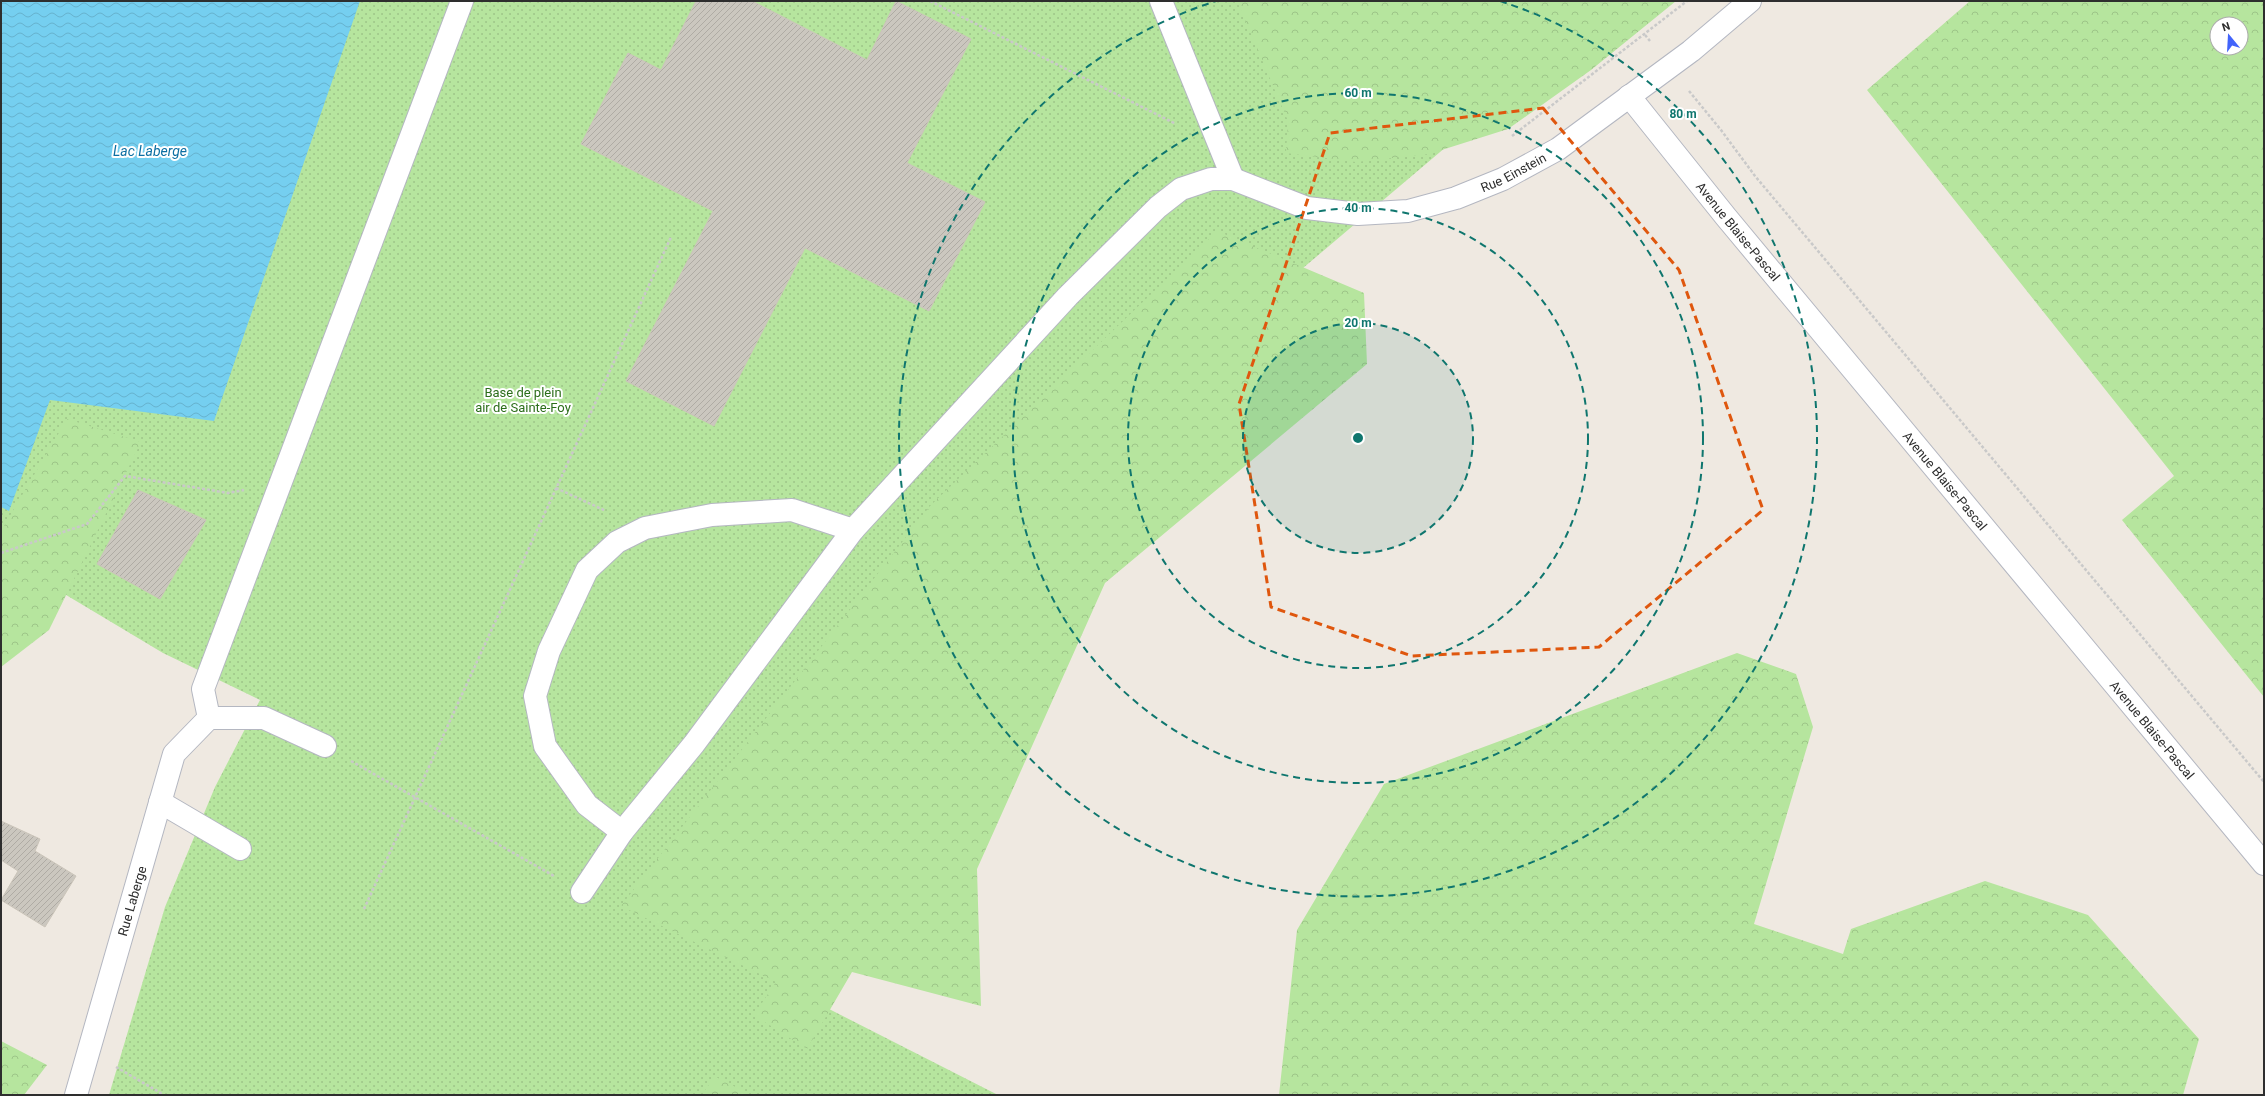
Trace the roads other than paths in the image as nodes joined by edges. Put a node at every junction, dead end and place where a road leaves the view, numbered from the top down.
1 (462, 1) edge
2 (1161, 1) edge
3 (1750, 1) edge
4 (1629, 96) junction
5 (1233, 179) junction
6 (853, 530) junction
7 (209, 718) junction
8 (325, 746) road end
9 (160, 802) junction
10 (622, 832) junction
11 (240, 849) dead end
12 (2264, 864) edge
13 (582, 892) road end
14 (76, 1095) edge

1 - 7 street
2 - 5 street
3 - 4 street, Rue Einstein
4 - 5 street, Rue Einstein
4 - 12 street, Avenue Blaise-Pascal
5 - 6 street
6 - 10 street
6 - 10 street
7 - 8 street
7 - 9 street, Rue Laberge
9 - 11 street
9 - 14 street, Rue Laberge
10 - 13 street

